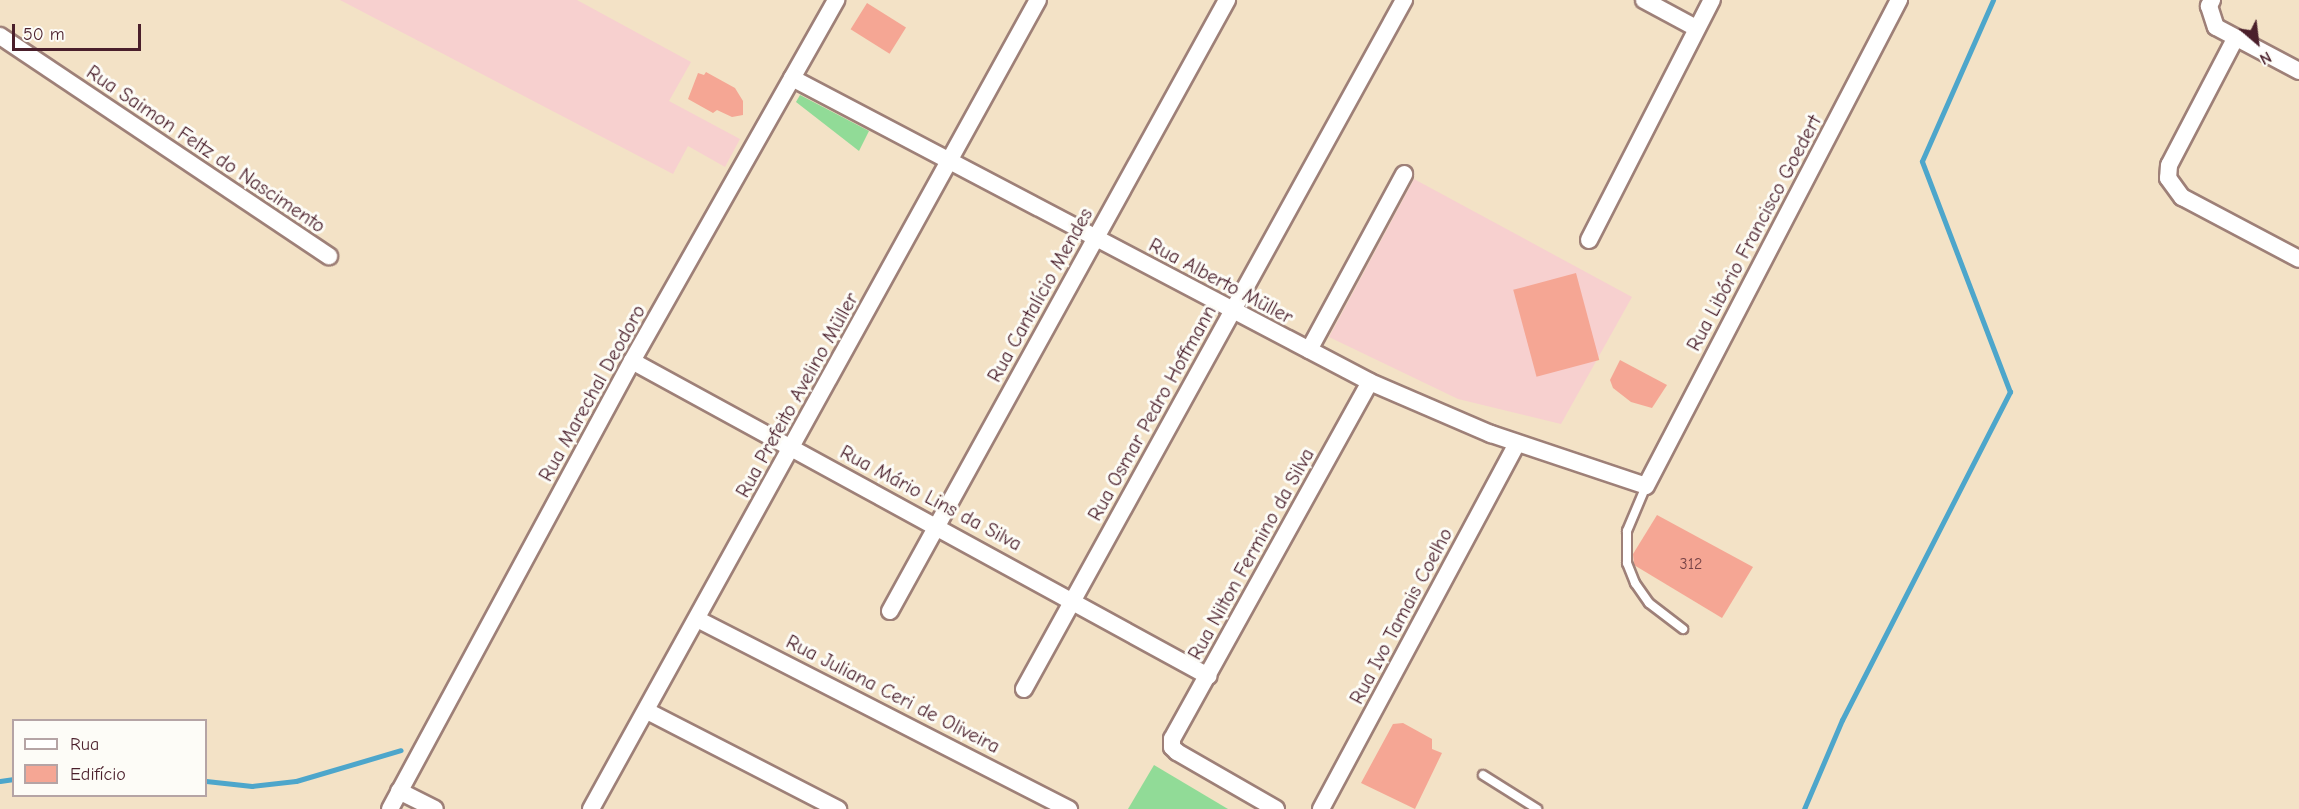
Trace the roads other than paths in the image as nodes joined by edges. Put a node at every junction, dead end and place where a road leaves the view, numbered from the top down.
1 (836, 0) edge
2 (1038, 0) edge
3 (1227, 0) edge
4 (1404, 0) edge
5 (1644, 0) edge
6 (1712, 0) edge
7 (1899, 0) edge
8 (2212, 0) edge
9 (1695, 28) junction
10 (0, 36) edge
11 (2235, 39) junction
12 (2299, 71) edge
13 (792, 78) junction
14 (949, 161) junction
15 (1404, 174) dead end
16 (1095, 238) junction
17 (1589, 240) dead end
18 (329, 256) dead end
19 (2299, 259) edge
20 (1233, 310) junction
21 (1309, 350) junction
22 (632, 361) junction
23 (1370, 382) junction
24 (1517, 443) junction
25 (792, 447) junction
26 (1646, 486) junction
27 (937, 525) junction
28 (1073, 599) junction
29 (890, 611) dead end
30 (698, 618) junction
31 (1683, 630) dead end
32 (1208, 676) junction
33 (1024, 689) dead end
34 (646, 711) junction
35 (1483, 776) dead end
36 (399, 791) junction
37 (390, 809) edge
38 (435, 809) edge
39 (591, 809) edge
40 (838, 809) edge
41 (1069, 809) edge
42 (1276, 809) edge
43 (1321, 809) edge
44 (1537, 809) edge

1 - 13 street, Rua Marechal Deodoro
2 - 14 street, Rua Prefeito Avelino Müller
3 - 16 street, Rua Cantalício Mendes
4 - 20 street, Rua Osmar Pedro Hoffmann
5 - 9 street
6 - 9 street
7 - 26 street, Rua Libório Francisco Goedert
8 - 11 street
9 - 17 street
10 - 18 street, Rua Saimon Feltz do Nascimento
11 - 12 street
11 - 19 street
13 - 14 street, Rua Alberto Müller
13 - 22 street, Rua Marechal Deodoro
14 - 16 street, Rua Alberto Müller
14 - 25 street, Rua Prefeito Avelino Müller
15 - 21 street
16 - 20 street, Rua Alberto Müller
16 - 27 street, Rua Cantalício Mendes
20 - 21 street, Rua Alberto Müller
20 - 28 street, Rua Osmar Pedro Hoffmann
21 - 23 street, Rua Alberto Müller
22 - 25 street, Rua Mário Lins da Silva
22 - 36 street, Rua Marechal Deodoro
23 - 24 street, Rua Alberto Müller
23 - 32 street, Rua Nilton Fermino da Silva
24 - 26 street, Rua Alberto Müller
24 - 43 street, Rua Ivo Tamais Coelho
25 - 27 street, Rua Mário Lins da Silva
25 - 30 street, Rua Prefeito Avelino Müller
26 - 31 lane
27 - 28 street, Rua Mário Lins da Silva
27 - 29 street, Rua Cantalício Mendes
28 - 32 street, Rua Mário Lins da Silva
28 - 33 street, Rua Osmar Pedro Hoffmann
30 - 34 street, Rua Prefeito Avelino Müller
30 - 41 street, Rua Juliana Ceri de Oliveira
32 - 42 street, Rua Nilton Fermino da Silva
34 - 39 street, Rua Prefeito Avelino Müller
34 - 40 street
35 - 44 lane
36 - 37 street, Rua Marechal Deodoro
36 - 38 street

